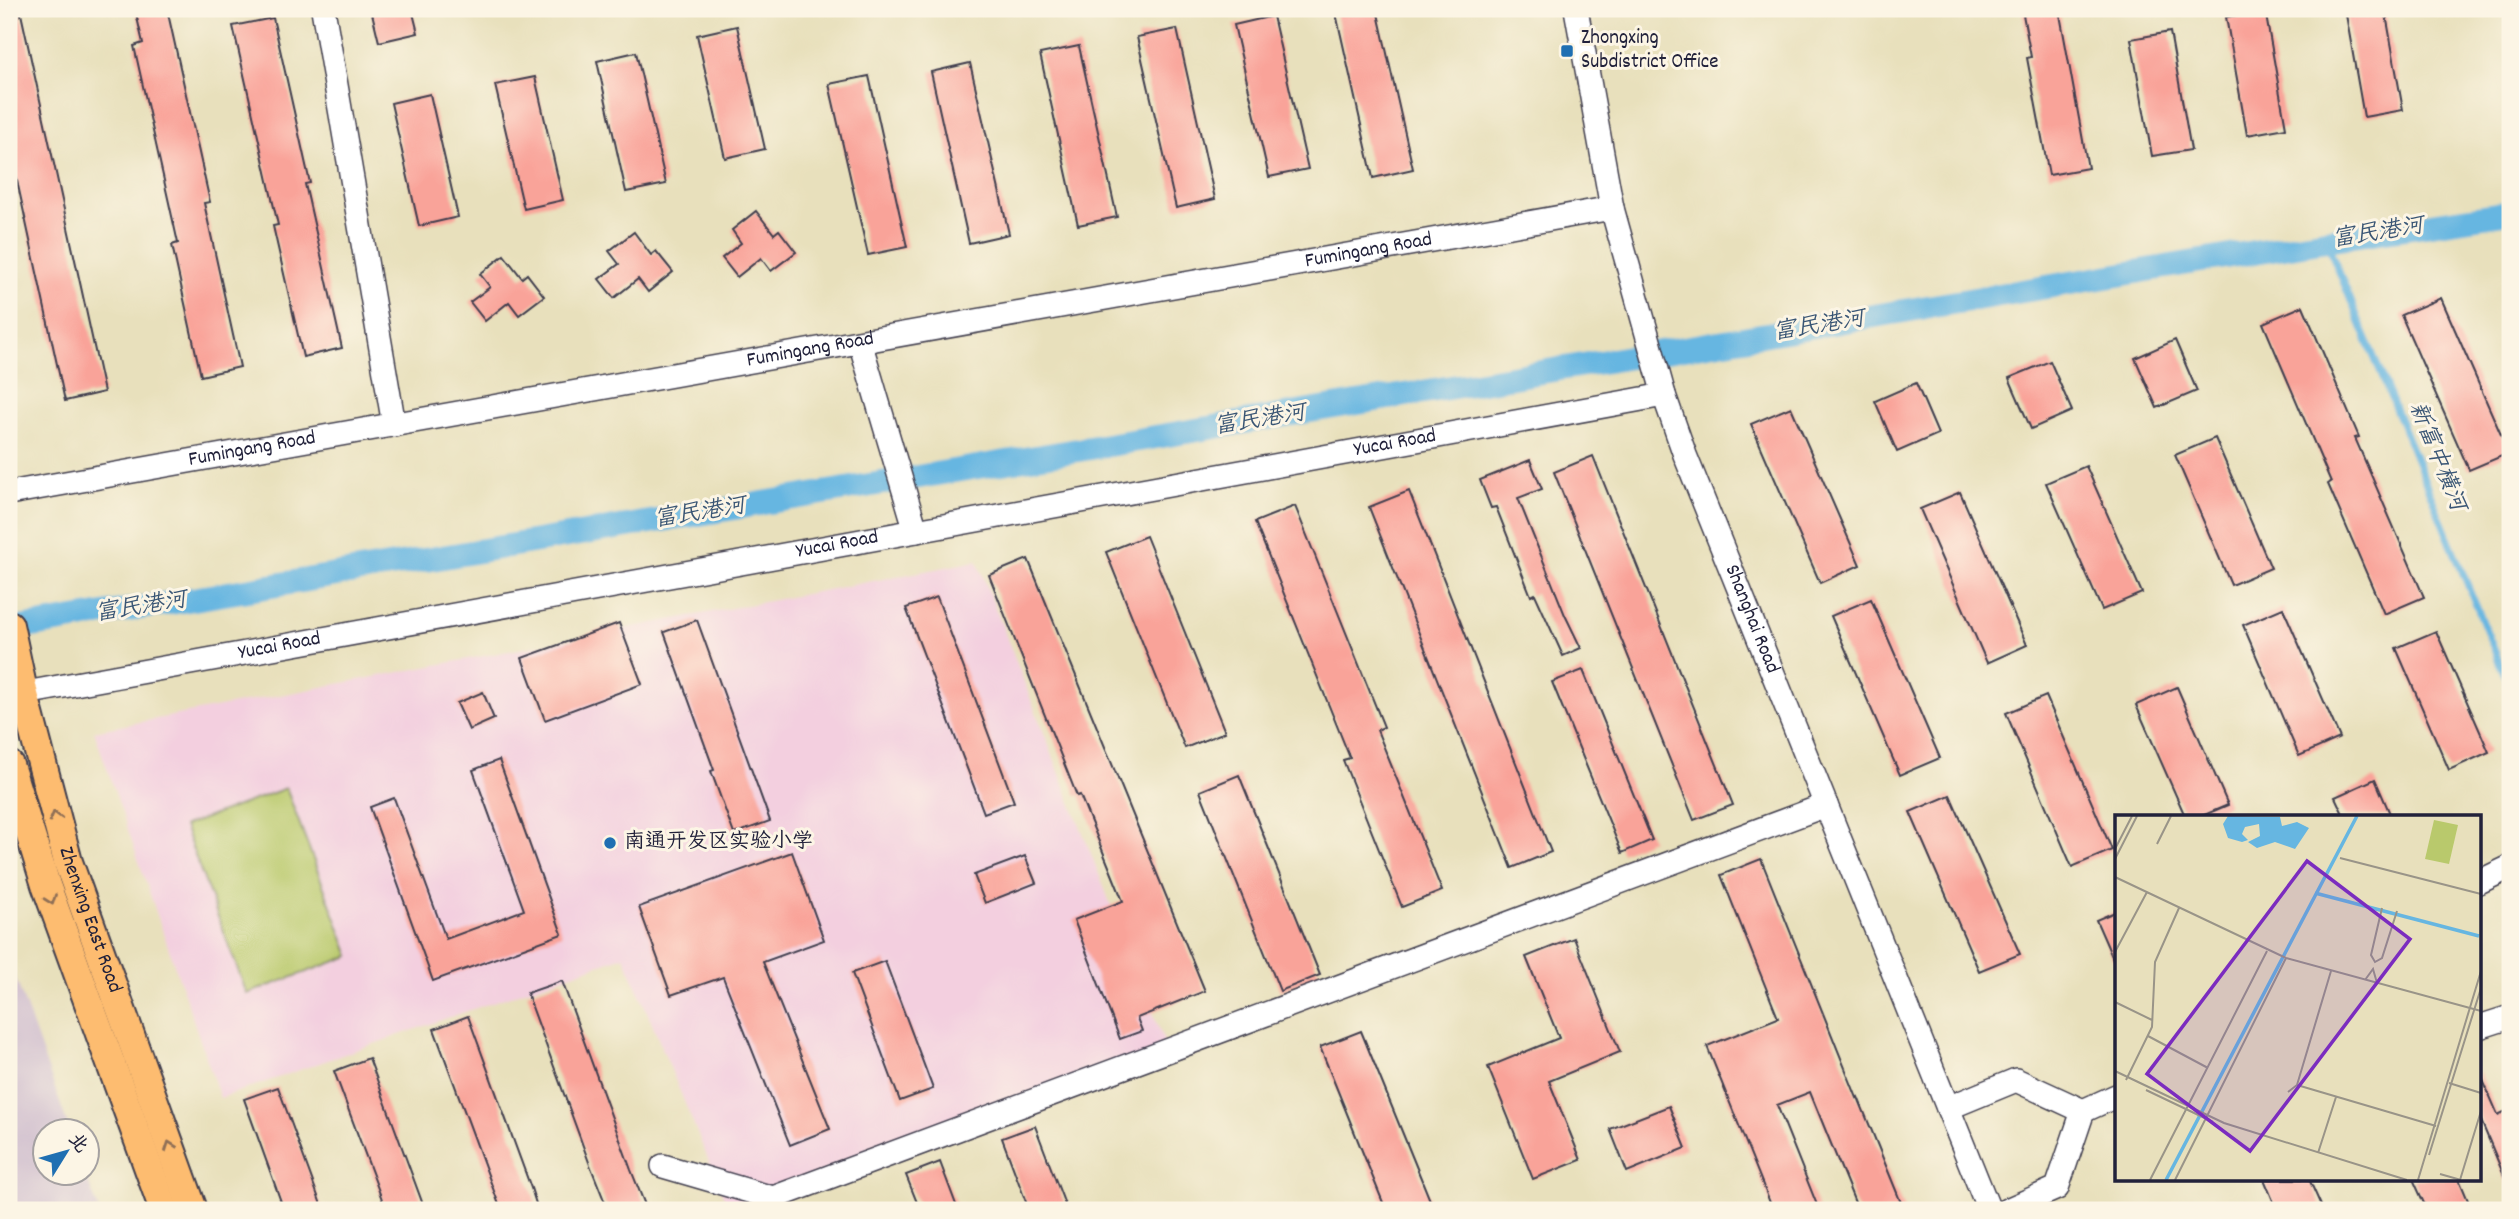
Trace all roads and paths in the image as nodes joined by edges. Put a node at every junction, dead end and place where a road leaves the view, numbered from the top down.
1 (323, 9) edge
2 (1576, 9) edge
3 (1612, 208) junction
4 (860, 342) junction
5 (1664, 394) junction
6 (394, 425) junction
7 (9, 494) edge
8 (916, 530) junction
9 (9, 625) edge
10 (18, 693) edge
11 (9, 765) edge
12 (1826, 805) junction
13 (2510, 867) edge
14 (2480, 881) edge
15 (2510, 1017) edge
16 (2480, 1027) edge
17 (2115, 1097) edge
18 (1948, 1108) junction
19 (2083, 1111) junction
20 (663, 1166) dead end
21 (775, 1204) edge
22 (164, 1210) edge
23 (193, 1210) edge
24 (1989, 1210) edge
25 (2007, 1210) edge

1 - 6 street
2 - 3 street, Shanghai Road
3 - 4 street, Fumingang Road
3 - 5 street, Shanghai Road
4 - 6 street, Fumingang Road
4 - 8 street
5 - 8 street, Yucai Road
5 - 12 street, Shanghai Road
6 - 7 street, Fumingang Road
8 - 10 street, Yucai Road
9 - 10 main road, Zhenxing East Road
23 -> 10 main road, Zhenxing East Road
11 -> 22 main road, Zhenxing East Road
12 - 18 street, Shanghai Road
12 - 21 street
13 - 14 street
15 - 16 street
17 - 19 street
18 - 19 street
18 - 24 street, Shanghai Road
19 - 25 street
20 - 21 street

